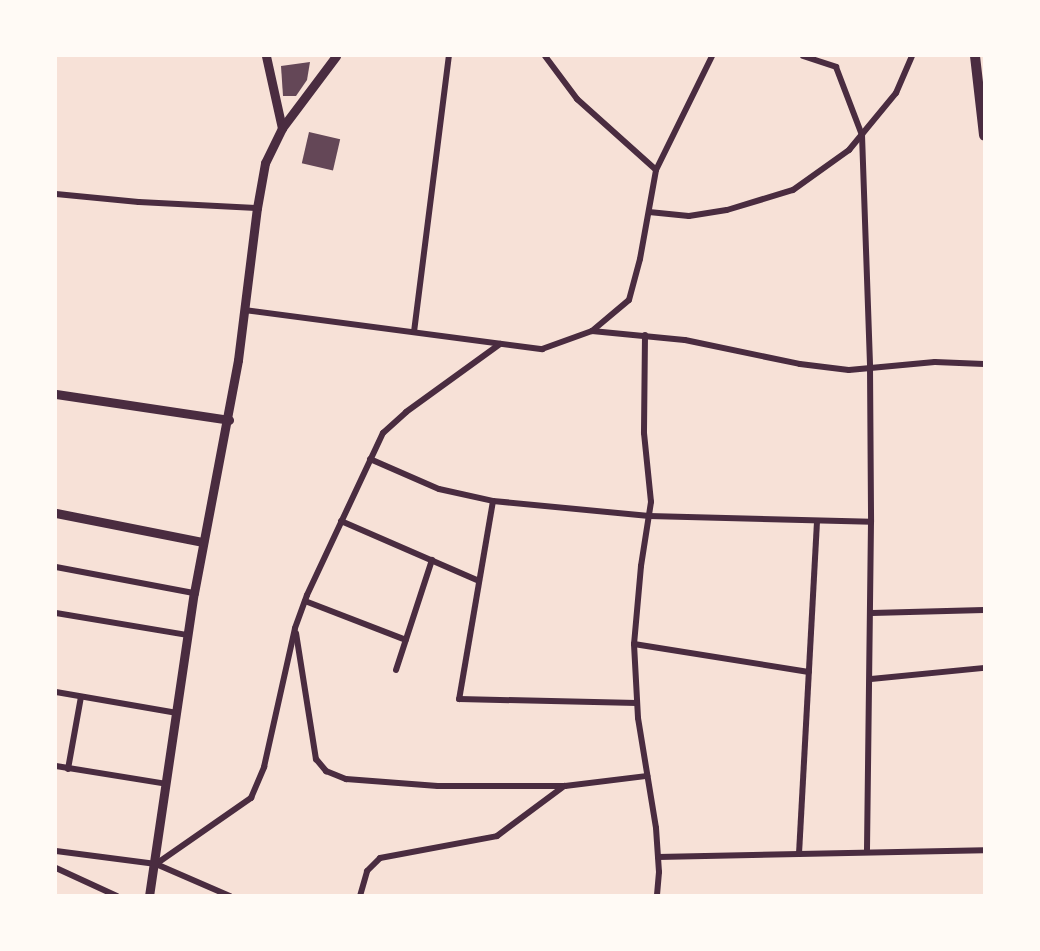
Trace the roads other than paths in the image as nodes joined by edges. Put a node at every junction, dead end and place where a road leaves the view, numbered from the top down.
1 (266, 56) edge
2 (336, 56) edge
3 (448, 56) edge
4 (545, 56) edge
5 (712, 56) edge
6 (803, 56) edge
7 (912, 56) edge
8 (975, 56) edge
9 (282, 128) junction
10 (862, 135) junction
11 (984, 135) edge
12 (656, 170) junction
13 (56, 194) edge
14 (257, 207) junction
15 (649, 212) junction
16 (244, 310) junction
17 (592, 331) junction
18 (414, 332) junction
19 (645, 335) junction
20 (500, 343) junction
21 (984, 364) edge
22 (870, 368) junction
23 (56, 394) edge
24 (228, 420) junction
25 (370, 459) junction
26 (493, 501) junction
27 (56, 513) edge
28 (649, 516) junction
29 (341, 521) junction
30 (817, 521) junction
31 (871, 522) junction
32 (203, 542) junction
33 (432, 560) junction
34 (56, 567) edge
35 (479, 580) junction
36 (194, 593) junction
37 (305, 601) junction
38 (984, 610) edge
39 (56, 613) edge
40 (872, 613) junction
41 (295, 628) junction
42 (188, 635) junction
43 (406, 640) junction
44 (634, 644) junction
45 (984, 668) edge
46 (396, 670) dead end
47 (809, 672) junction
48 (871, 679) junction
49 (56, 692) edge
50 (81, 697) junction
51 (637, 703) junction
52 (177, 713) junction
53 (56, 766) edge
54 (68, 769) junction
55 (647, 776) junction
56 (167, 784) junction
57 (565, 786) junction
58 (56, 850) edge
59 (984, 850) edge
60 (867, 852) junction
61 (799, 854) junction
62 (658, 857) junction
63 (156, 864) junction
64 (56, 868) edge
65 (117, 896) edge
66 (149, 896) edge
67 (230, 896) edge
68 (360, 896) edge
69 (657, 896) edge

1 - 9 street
2 - 9 street
3 - 18 street
4 - 12 street
5 - 12 street
6 - 10 street
7 - 10 street
8 - 11 main road
9 - 14 street
10 - 15 street
10 - 22 street
12 - 15 street
13 - 14 street
14 - 16 street
15 - 17 street
16 - 18 street
16 - 24 street
17 - 19 street
17 - 20 street
18 - 20 street
19 - 22 street
19 - 28 street
20 - 25 street
21 - 22 street
22 - 31 street
23 - 24 street
24 - 32 street
25 - 26 street
25 - 29 street
26 - 28 street
26 - 35 street
27 - 32 street
28 - 30 street
28 - 44 street
29 - 33 street
29 - 37 street
30 - 31 street
30 - 47 street
31 - 40 street
32 - 36 street
33 - 35 street
33 - 43 street
34 - 36 street
35 - 51 street
36 - 42 street
37 - 41 street
37 - 43 street
38 - 40 street
39 - 42 street
40 - 48 street
41 - 57 street
41 - 63 street
42 - 52 street
43 - 46 street
44 - 47 street
44 - 51 street
45 - 48 street
47 - 61 street
48 - 60 street
49 - 50 street
50 - 52 street
50 - 54 street
51 - 55 street
52 - 56 street
53 - 54 street
54 - 56 street
55 - 57 street
55 - 62 street
56 - 63 street
57 - 68 street
58 - 63 street
59 - 60 street
60 - 61 street
61 - 62 street
62 - 69 street
63 - 66 street
63 - 67 street
64 - 65 street

